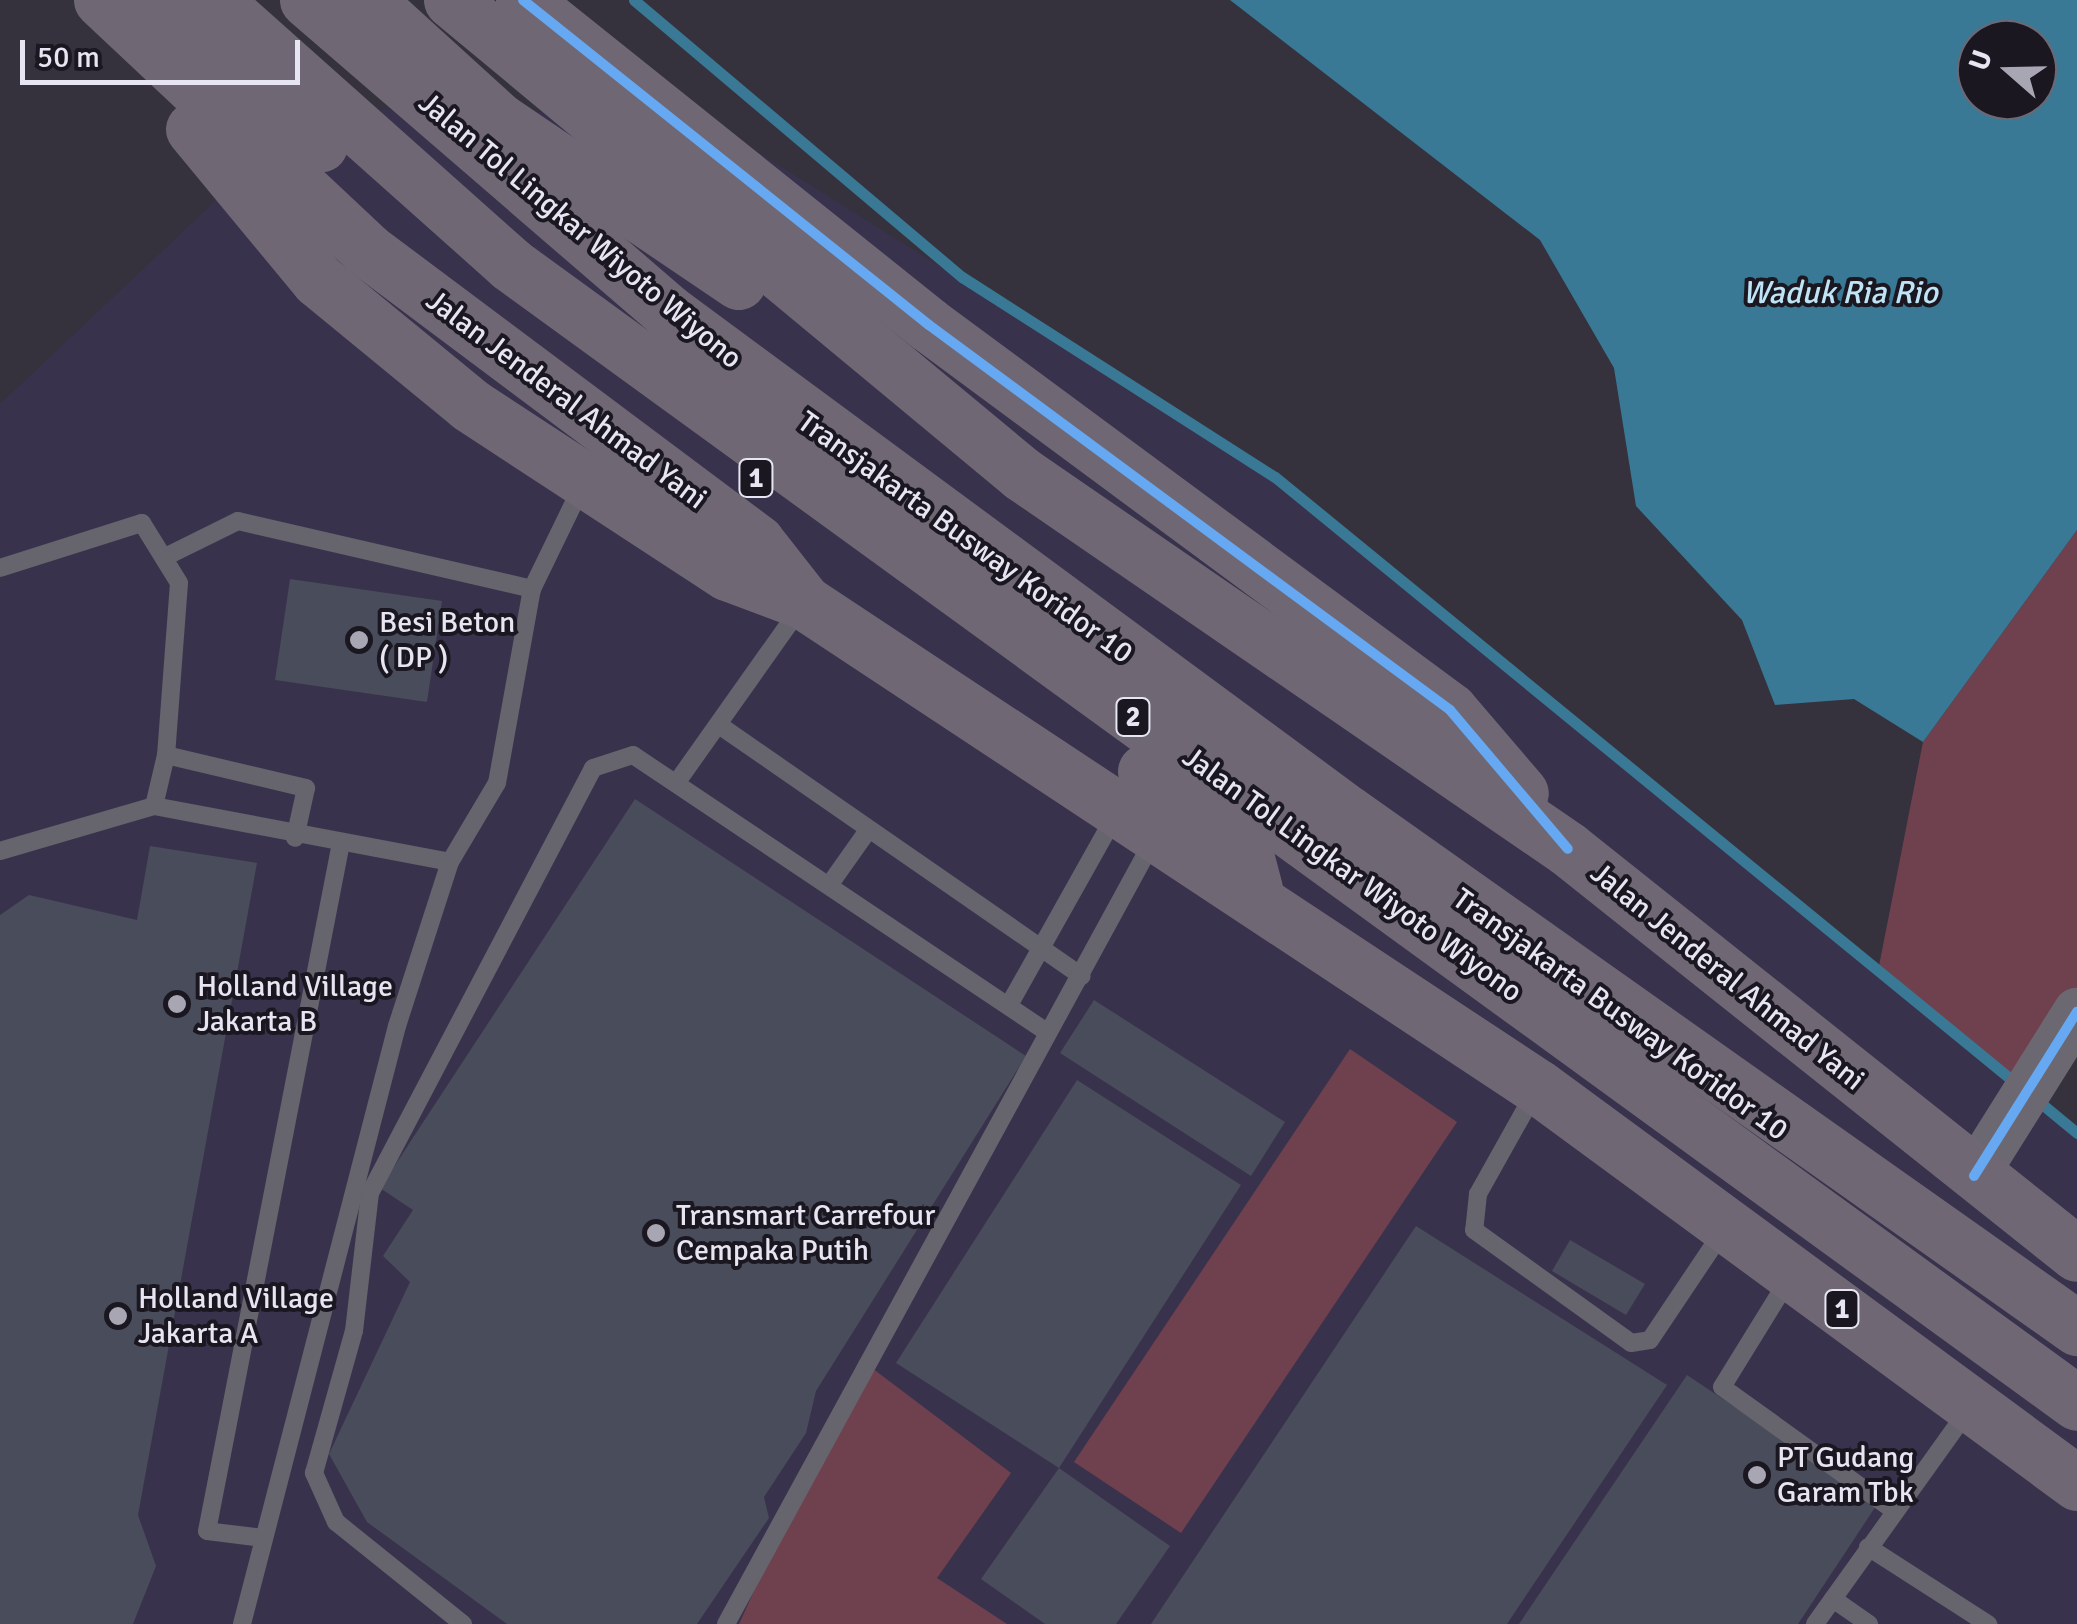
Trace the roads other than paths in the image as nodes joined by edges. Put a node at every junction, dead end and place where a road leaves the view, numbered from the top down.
1 (76, 0) edge
2 (101, 0) edge
3 (114, 0) edge
4 (153, 0) edge
5 (214, 0) edge
6 (230, 0) edge
7 (289, 0) edge
8 (307, 0) edge
9 (366, 0) edge
10 (452, 0) edge
11 (524, 0) edge
12 (136, 62) junction
13 (1022, 474) junction
14 (584, 482) junction
15 (165, 556) junction
16 (0, 568) edge
17 (532, 589) junction
18 (804, 602) junction
19 (720, 725) junction
20 (166, 755) junction
21 (677, 782) junction
22 (154, 806) junction
23 (1138, 821) junction
24 (870, 830) junction
25 (294, 838) junction
26 (340, 848) junction
27 (1568, 848) junction
28 (0, 850) edge
29 (450, 862) junction
30 (830, 884) junction
31 (1257, 897) junction
32 (1045, 951) junction
33 (1080, 976) junction
34 (1009, 1005) junction
35 (2073, 1018) edge
36 (1046, 1032) junction
37 (1538, 1087) junction
38 (1983, 1162) junction
39 (1728, 1225) junction
40 (2077, 1254) edge
41 (1792, 1273) junction
42 (2077, 1330) edge
43 (2077, 1377) edge
44 (2077, 1403) edge
45 (1973, 1404) junction
46 (2077, 1483) edge
47 (1892, 1509) junction
48 (263, 1538) junction
49 (1868, 1546) junction
50 (1833, 1599) junction
51 (242, 1624) edge
52 (463, 1624) edge
53 (726, 1624) edge
54 (1815, 1624) edge
55 (1869, 1624) edge
56 (1988, 1624) edge

1 - 12 highway
2 - 18 highway, Jalan Jenderal Ahmad Yani / 1
3 - 12 highway
4 - 31 highway, Jalan Jenderal Ahmad Yani / 1
5 - 44 highway, Jalan Tol Lingkar Wiyoto Wiyono / 2
6 - 43 lane, Transjakarta Busway Koridor 10
7 - 42 lane, Transjakarta Busway Koridor 10
8 - 42 highway, Jalan Tol Lingkar Wiyoto Wiyono / 2
9 - 13 highway, Jalan Jenderal Ahmad Yani
10 - 13 highway, Jalan Jenderal Ahmad Yani
11 - 27 highway
12 - 14 highway
13 - 27 highway, Jalan Jenderal Ahmad Yani
14 - 17 lane
14 - 18 highway
15 - 16 lane
15 - 17 lane
15 - 20 lane
17 - 29 lane
18 - 19 lane
18 - 23 highway, Jalan Jenderal Ahmad Yani / 1
19 - 21 lane
19 - 24 lane
20 - 22 lane
20 - 25 lane
21 - 30 lane
21 - 52 lane
22 - 25 lane
22 - 28 lane
23 - 31 highway, Jalan Jenderal Ahmad Yani / 1
23 - 32 lane
23 - 33 lane
24 - 30 lane
24 - 32 lane
25 - 26 lane
26 - 29 lane
26 - 48 lane
27 - 38 highway, Jalan Jenderal Ahmad Yani
29 - 48 lane
30 - 34 lane
31 - 37 highway, Jalan Jenderal Ahmad Yani / 1
32 - 33 lane
32 - 34 lane
33 - 36 lane
34 - 36 lane
35 - 38 street
36 - 53 lane
37 - 39 highway, Jalan Jenderal Ahmad Yani / 1
37 - 39 lane
38 - 40 highway, Jalan Jenderal Ahmad Yani
39 - 41 highway, Jalan Jenderal Ahmad Yani / 1
41 - 45 highway, Jalan Jenderal Ahmad Yani / 1
41 - 47 lane
45 - 46 highway, Jalan Jenderal Ahmad Yani / 1
45 - 47 lane
47 - 49 lane
48 - 51 lane
49 - 50 lane
49 - 56 lane
50 - 54 lane
50 - 55 lane

